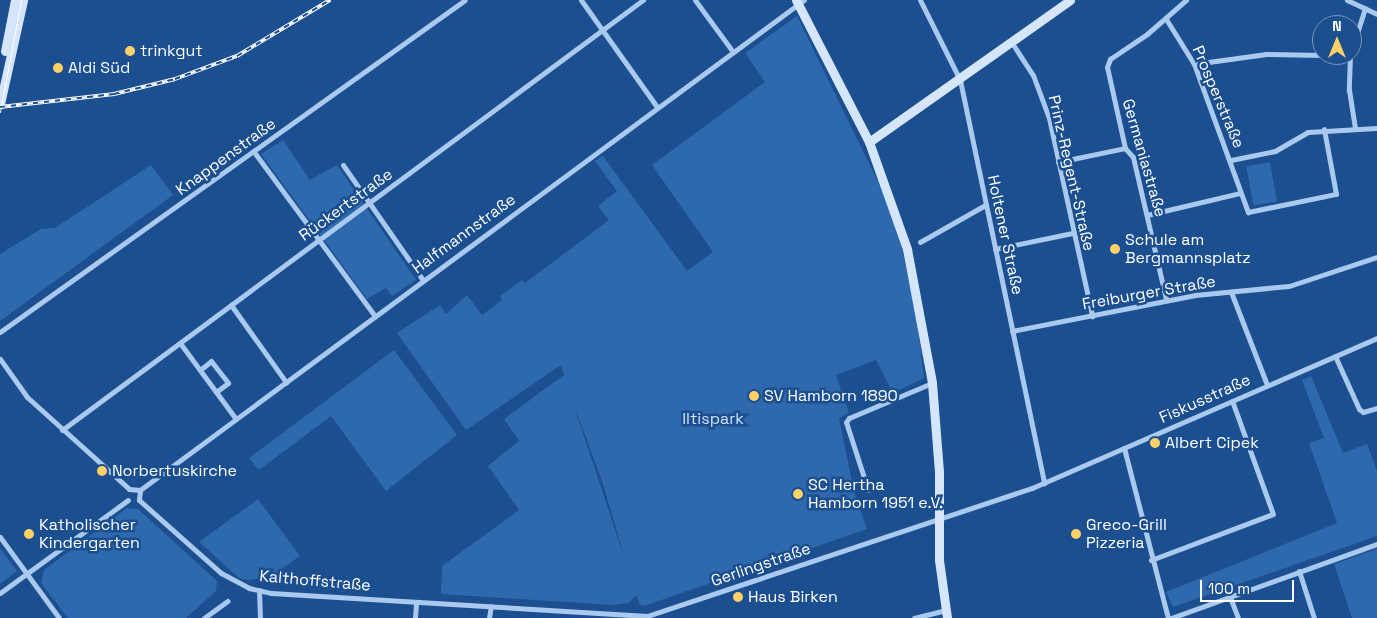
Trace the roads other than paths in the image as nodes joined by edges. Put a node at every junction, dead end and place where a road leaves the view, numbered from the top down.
1 (15, 0) edge
2 (23, 0) edge
3 (465, 0) edge
4 (581, 0) edge
5 (643, 0) edge
6 (695, 0) edge
7 (920, 0) edge
8 (1070, 0) edge
9 (1186, 0) edge
10 (1347, 0) edge
11 (800, 1) edge
12 (1365, 8) junction
13 (1377, 14) edge
14 (1362, 17) edge
15 (1166, 19) junction
16 (602, 31) junction
17 (1012, 42) junction
18 (733, 52) junction
19 (1312, 55) edge
20 (1194, 64) junction
21 (1350, 65) edge
22 (6, 66) junction
23 (960, 80) junction
24 (0, 104) edge
25 (657, 107) junction
26 (1355, 128) junction
27 (1377, 128) edge
28 (1324, 129) junction
29 (869, 142) junction
30 (1125, 148) junction
31 (254, 152) junction
32 (1231, 160) junction
33 (1058, 162) junction
34 (343, 165) dead end
35 (1240, 193) junction
36 (370, 204) junction
37 (985, 205) junction
38 (1147, 215) junction
39 (1072, 233) junction
40 (318, 241) junction
41 (920, 242) dead end
42 (995, 249) junction
43 (1377, 257) edge
44 (423, 280) junction
45 (1231, 292) junction
46 (1166, 299) junction
47 (231, 305) junction
48 (375, 316) junction
49 (1092, 316) junction
50 (1012, 331) junction
51 (0, 332) edge
52 (1377, 338) edge
53 (180, 343) junction
54 (1335, 356) junction
55 (0, 359) edge
56 (200, 370) junction
57 (286, 382) junction
58 (932, 383) junction
59 (1266, 386) junction
60 (216, 392) junction
61 (1232, 401) junction
62 (1377, 408) edge
63 (236, 419) junction
64 (62, 430) junction
65 (1124, 448) junction
66 (1044, 483) junction
67 (129, 489) junction
68 (140, 490) junction
69 (868, 490) dead end
70 (128, 500) junction
71 (139, 500) junction
72 (939, 519) junction
73 (0, 537) edge
74 (1377, 544) edge
75 (1151, 560) junction
76 (1299, 572) junction
77 (26, 573) junction
78 (259, 590) junction
79 (0, 593) edge
80 (1230, 596) junction
81 (227, 601) dead end
82 (416, 602) junction
83 (491, 606) junction
84 (946, 614) edge
85 (647, 617) edge
86 (59, 618) edge
87 (204, 618) edge
88 (260, 618) edge
89 (415, 618) edge
90 (489, 618) edge
91 (914, 618) edge
92 (1170, 618) edge
93 (1238, 618) edge
94 (1314, 618) edge

1 - 22 street
2 - 22 street
3 - 31 street, Knappenstraße
4 - 16 street
5 - 16 street, Rückertstraße
6 - 18 street
7 - 23 street, Holtener Straße
8 - 17 street
9 - 15 street, Germaniastraße
10 - 12 street
11 - 18 street, Halfmannstraße
11 - 29 street
12 - 13 street
12 - 14 street
15 - 20 street, Prosperstraße
15 - 30 street, Germaniastraße
16 - 25 street
16 - 36 street, Rückertstraße
17 - 23 street
17 - 33 street, Prinz-Regent-Straße
18 - 25 street, Halfmannstraße
19 - 20 street
20 - 32 street, Prosperstraße
21 - 26 street
22 - 24 street
23 - 29 street
23 - 37 street, Holtener Straße
25 - 44 street, Halfmannstraße
26 - 27 street
26 - 28 street
28 - 32 street
28 - 35 street, Prosperstraße
29 - 58 street
30 - 33 street
30 - 38 street, Germaniastraße
31 - 40 street
31 - 51 street, Knappenstraße
32 - 35 street, Prosperstraße
33 - 39 street, Prinz-Regent-Straße
34 - 36 street
35 - 38 street
36 - 40 street, Rückertstraße
36 - 44 street
37 - 41 street
37 - 42 street, Holtener Straße
38 - 46 street, Germaniastraße
39 - 42 street
39 - 49 street, Prinz-Regent-Straße
40 - 47 street, Rückertstraße
40 - 48 street
42 - 50 street, Holtener Straße
43 - 45 street, Freiburger Straße
44 - 48 street, Halfmannstraße
45 - 46 street, Freiburger Straße
45 - 59 street
46 - 49 street, Freiburger Straße
47 - 53 street, Rückertstraße
47 - 57 street
48 - 57 street, Halfmannstraße
49 - 50 street, Freiburger Straße
50 - 66 street, Holtener Straße
52 - 54 street, Fiskusstraße
53 - 56 street
53 - 64 street, Rückertstraße
54 - 59 street, Fiskusstraße
54 - 62 street
55 - 64 street
56 - 60 street
56 - 60 street
57 - 63 street, Halfmannstraße
58 - 69 street
58 - 72 street
59 - 61 street, Fiskusstraße
60 - 63 street
61 - 65 street, Fiskusstraße
61 - 75 street
63 - 68 street, Halfmannstraße
64 - 67 street
65 - 66 street, Fiskusstraße
65 - 75 street
66 - 72 street, Gerlingstraße
67 - 68 street
67 - 70 street
68 - 71 street
70 - 71 street
70 - 77 street
71 - 78 street, Kalthoffstraße
72 - 84 street
72 - 85 street, Gerlingstraße
73 - 77 street
74 - 76 street
75 - 92 street
76 - 80 street
76 - 94 street
77 - 79 street
77 - 86 street
78 - 82 street, Kalthoffstraße
78 - 88 street
80 - 92 street
80 - 93 street
81 - 87 street
82 - 83 street, Kalthoffstraße
82 - 89 street
83 - 85 street, Gerlingstraße
83 - 90 street
84 - 91 street

